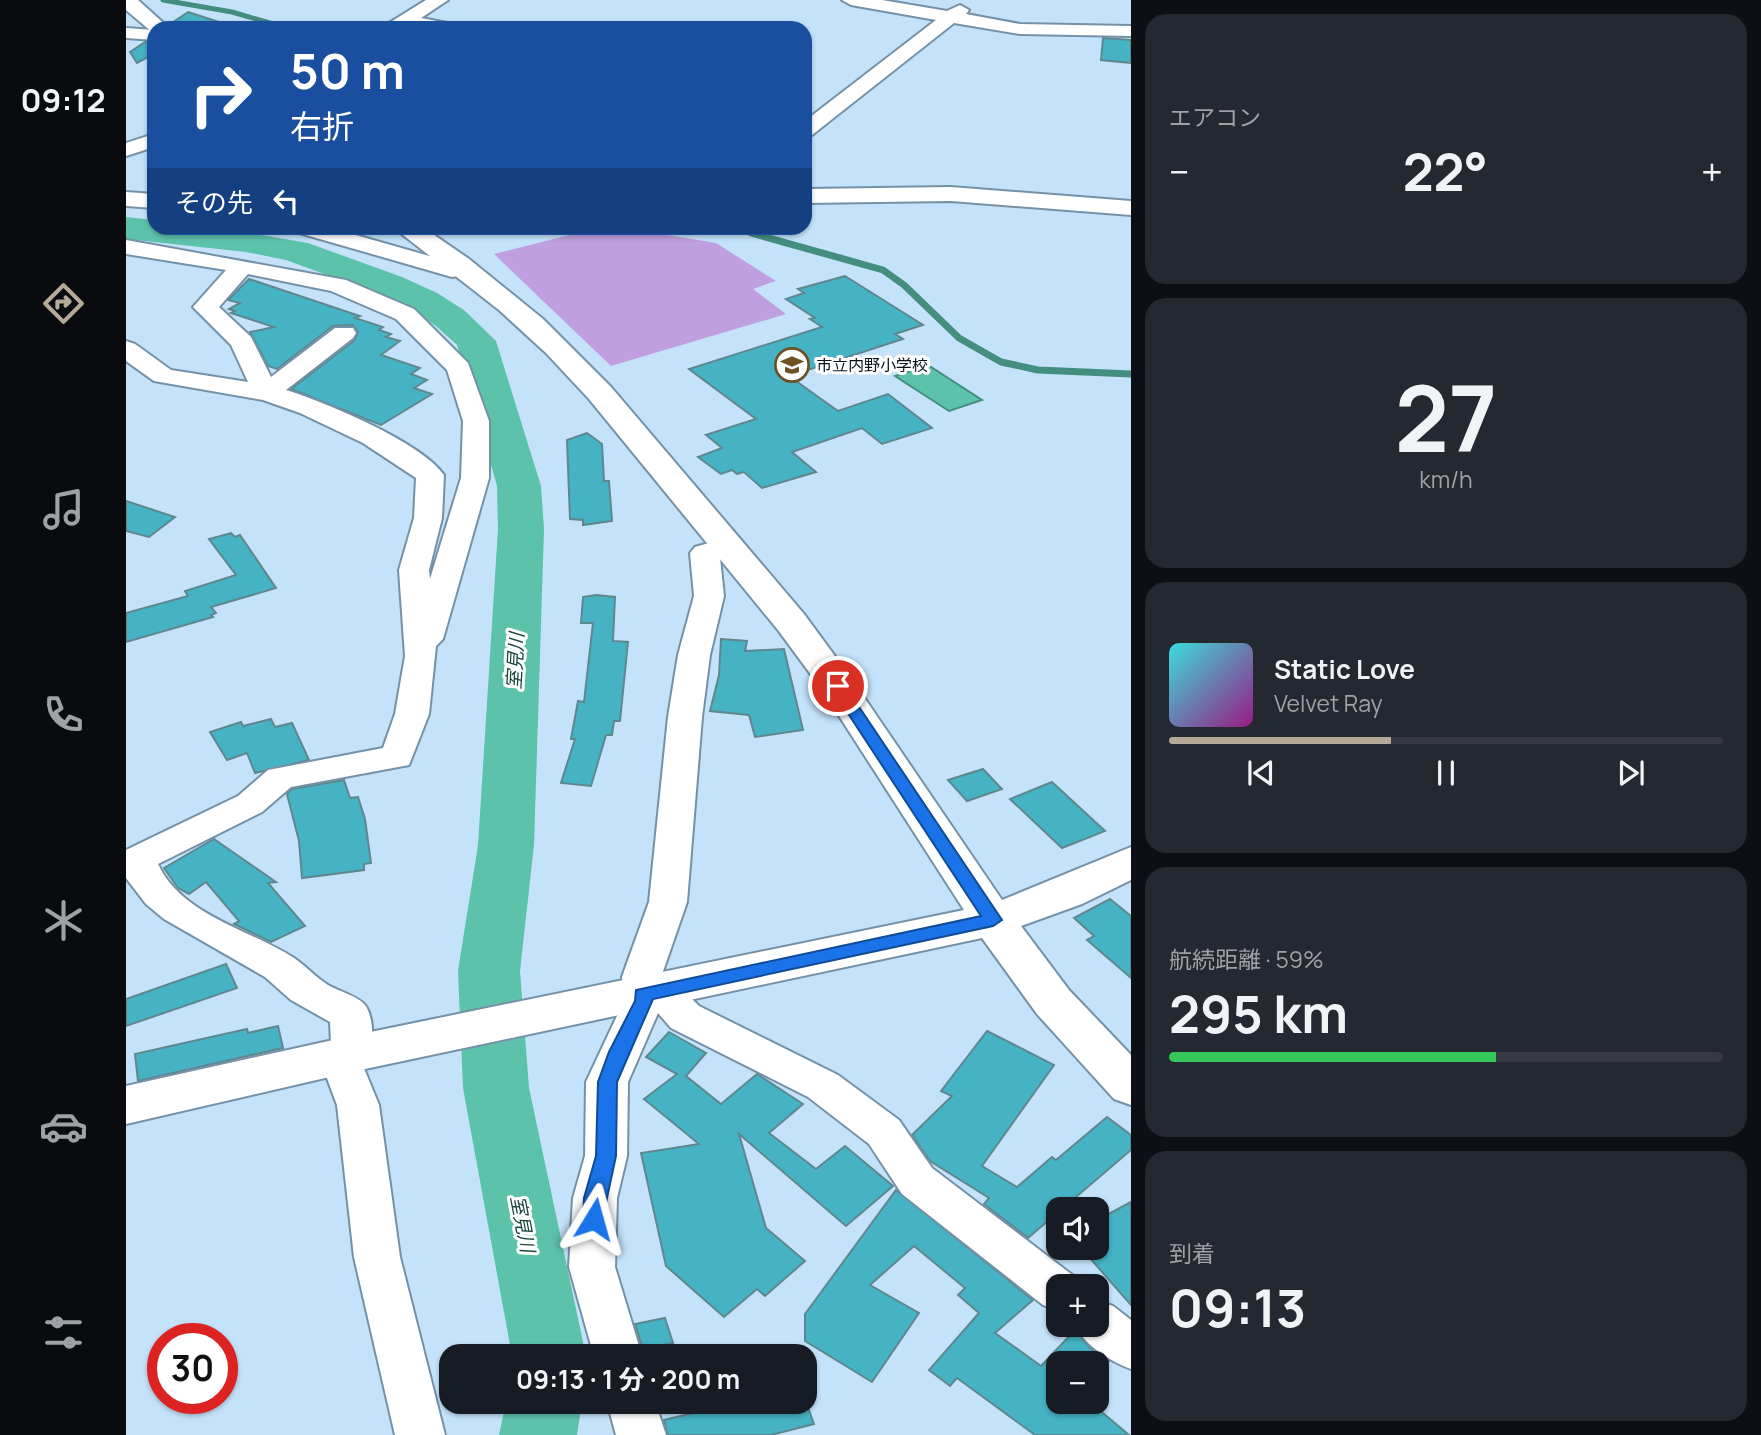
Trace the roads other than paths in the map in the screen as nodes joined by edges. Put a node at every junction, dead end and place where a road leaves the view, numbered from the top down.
1 (126, 0) edge
2 (439, 0) edge
3 (851, 0) edge
4 (973, 0) edge
5 (949, 19) junction
6 (151, 21) edge
7 (401, 21) edge
8 (1131, 31) edge
9 (126, 33) edge
10 (147, 34) edge
11 (812, 126) edge
12 (147, 142) edge
13 (126, 150) edge
14 (812, 197) edge
15 (126, 199) edge
16 (147, 200) edge
17 (1131, 208) edge
18 (335, 235) edge
19 (417, 235) edge
20 (126, 247) edge
21 (242, 267) junction
22 (466, 268) junction
23 (344, 333) dead end
24 (126, 349) edge
25 (266, 393) junction
26 (726, 547) junction
27 (421, 656) junction
28 (1131, 862) edge
29 (132, 863) edge
30 (993, 920) junction
31 (656, 992) junction
32 (345, 1055) junction
33 (1131, 1086) edge
34 (126, 1105) edge
35 (1046, 1281) edge
36 (1109, 1331) edge
37 (614, 1344) edge
38 (1131, 1348) edge
39 (635, 1414) edge
40 (420, 1435) edge
41 (641, 1435) edge

1 - 6 street
2 - 7 street
3 - 5 street
4 - 5 street
5 - 8 street
5 - 11 street
9 - 10 street
12 - 13 street
14 - 17 street
15 - 16 street
18 - 22 street
19 - 22 street
20 - 21 street
21 - 25 street
21 - 27 street
22 - 26 street
23 - 25 street
24 - 25 street
25 - 27 street
26 - 30 street
26 - 31 street
27 - 29 street
28 - 30 street
29 - 32 street
30 - 31 street
30 - 33 street
31 - 32 street
31 - 35 street
31 - 37 street
32 - 34 street
32 - 40 street
36 - 38 street
39 - 41 street

